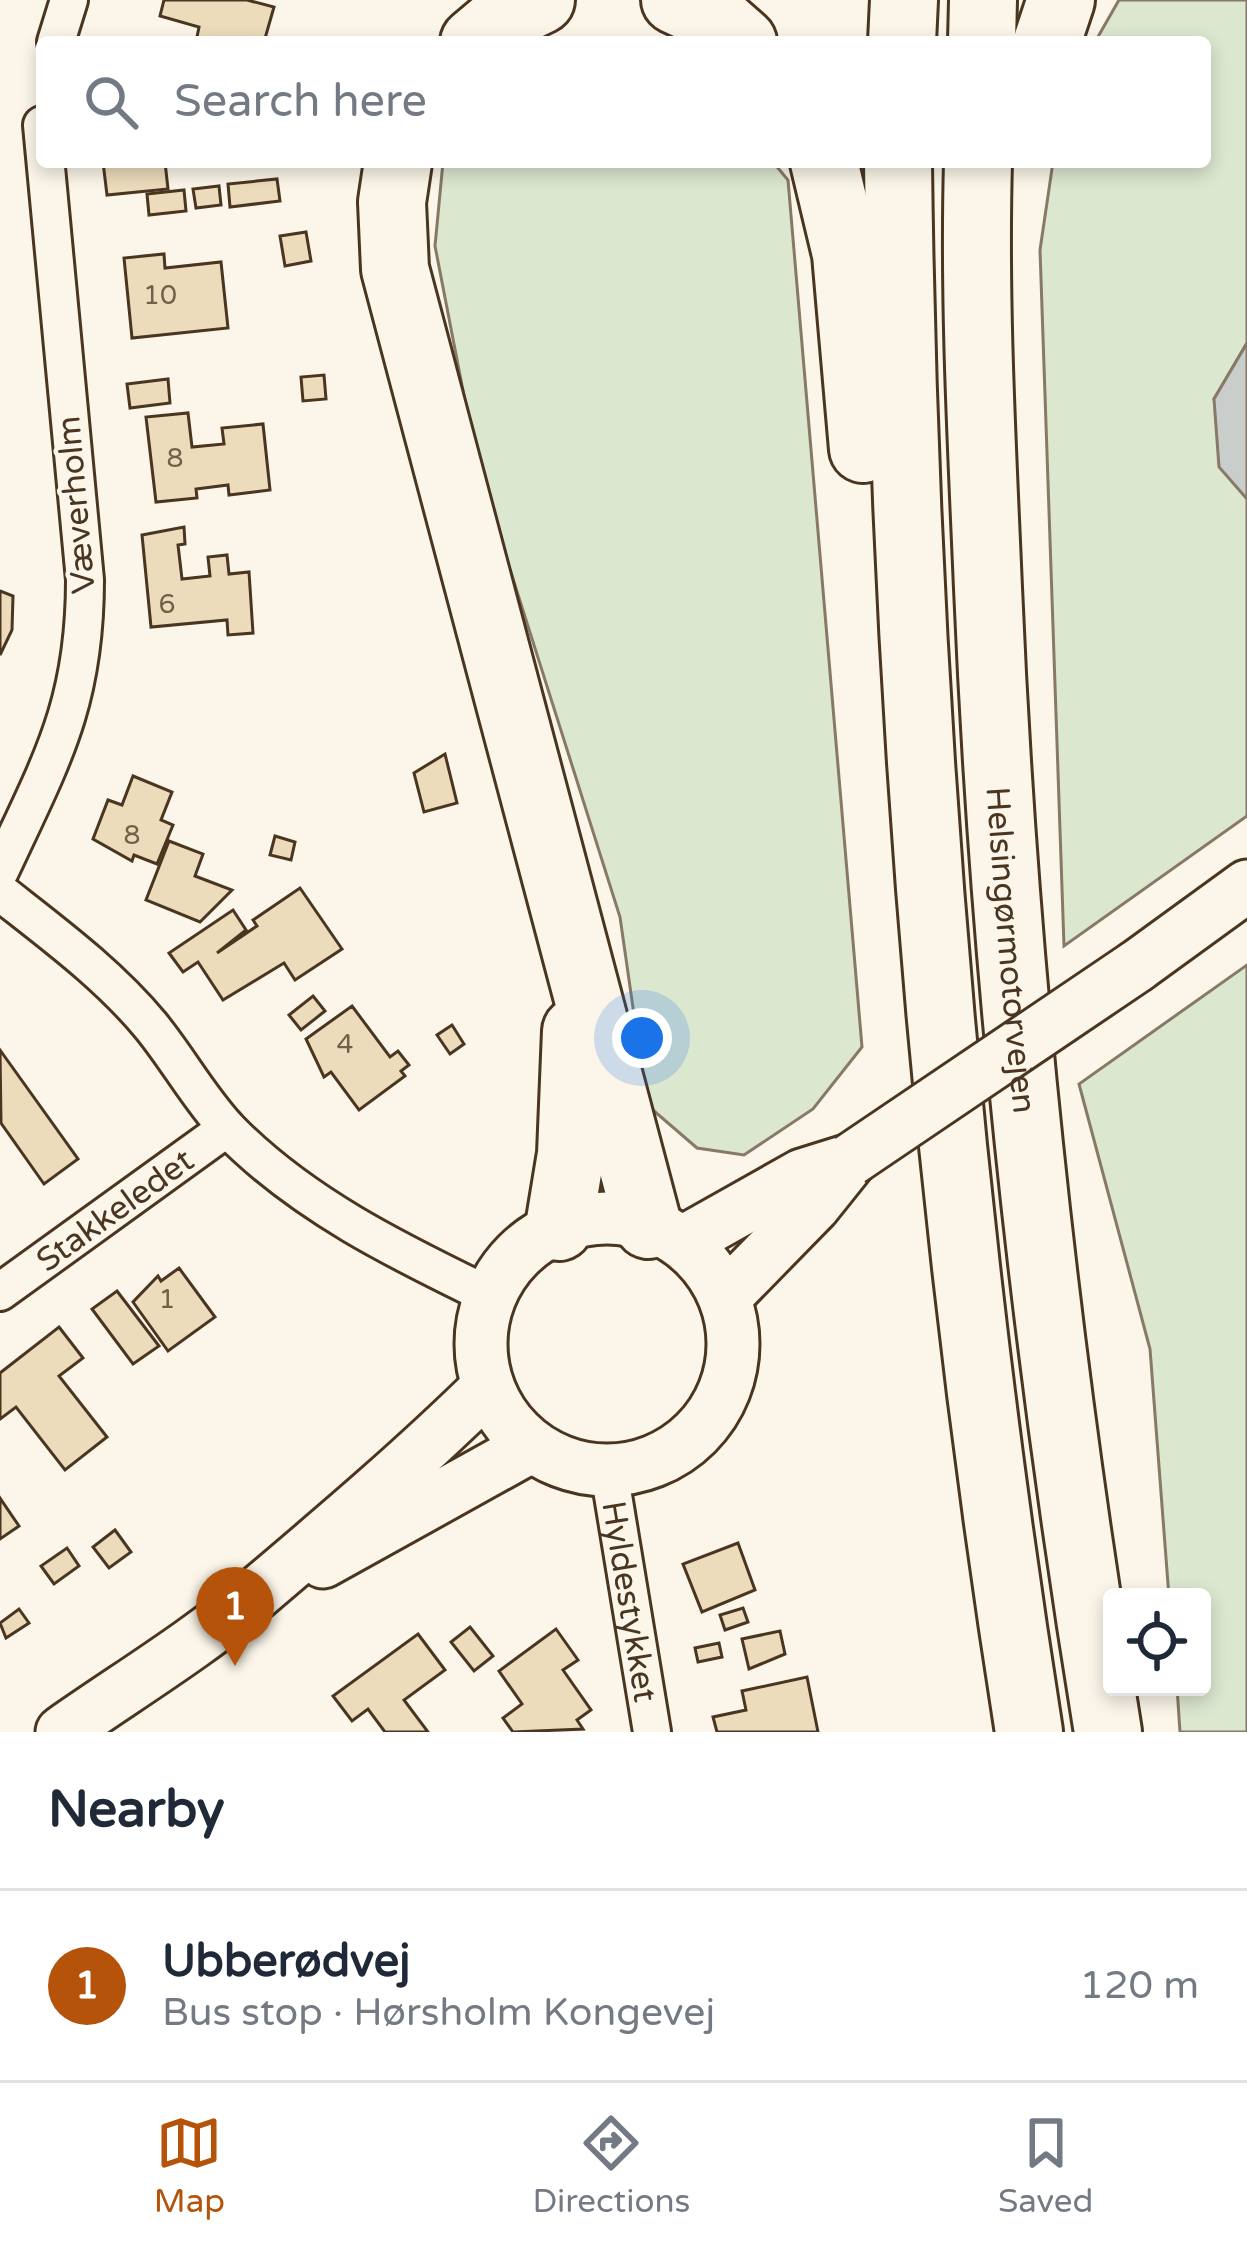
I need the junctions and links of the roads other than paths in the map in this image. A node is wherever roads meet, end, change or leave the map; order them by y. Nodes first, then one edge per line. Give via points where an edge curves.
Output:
1 (69, 0) edge
2 (457, 0) edge
3 (542, 0) edge
4 (675, 0) edge
5 (904, 0) edge
6 (983, 0) edge
7 (1060, 0) edge
8 (58, 36) edge
9 (434, 36) edge
10 (481, 36) edge
11 (736, 36) edge
12 (902, 36) edge
13 (982, 36) edge
14 (1049, 36) edge
15 (46, 168) edge
16 (397, 168) edge
17 (825, 168) edge
18 (898, 168) edge
19 (978, 168) edge
20 (1024, 168) edge
21 (997, 801) junction
22 (0, 871) edge
23 (1247, 886) edge
24 (0, 892) edge
25 (577, 967) junction
26 (227, 1128) junction
27 (850, 1160) junction
28 (559, 1227) junction
29 (665, 1233) junction
30 (0, 1292) edge
31 (490, 1296) junction
32 (725, 1298) junction
33 (488, 1388) junction
34 (532, 1446) junction
35 (609, 1471) junction
36 (1000, 1552) junction
37 (254, 1595) junction
38 (62, 1732) edge
39 (652, 1732) edge
40 (1029, 1732) edge
41 (1108, 1732) edge

1 - 8 street
2 - 9 highway
3 - 10 highway
4 - 11 highway
5 - 12 highway
6 - 13 highway
7 - 14 highway
15 - 22 street, Væverholm via 85,649 68,726
16 - 25 highway via 395,269
17 - 36 highway via 846,254 934,1251
18 - 36 highway via 925,790 957,1185
19 - 21 highway, Helsingørmotorvejen
20 - 21 highway via 1014,550
21 - 41 highway, Helsingørmotorvejen via 1039,1255
23 - 27 main road, bridge
24 - 26 street via 149,1023
25 - 28 highway via 571,1154
25 - 29 highway
26 - 30 street, Stakkeledet
26 - 31 street via 384,1245
27 - 29 main road
27 - 32 main road
28 - 29 main road via 619,1218
28 - 31 main road via 518,1255
29 - 32 main road via 707,1267
31 - 33 main road via 482,1326
32 - 35 main road via 734,1331 722,1399 675,1451
33 - 34 main road
33 - 37 main road
34 - 35 main road via 568,1465
34 - 37 main road
35 - 39 street, Hyldestykket
36 - 40 highway
37 - 38 main road

